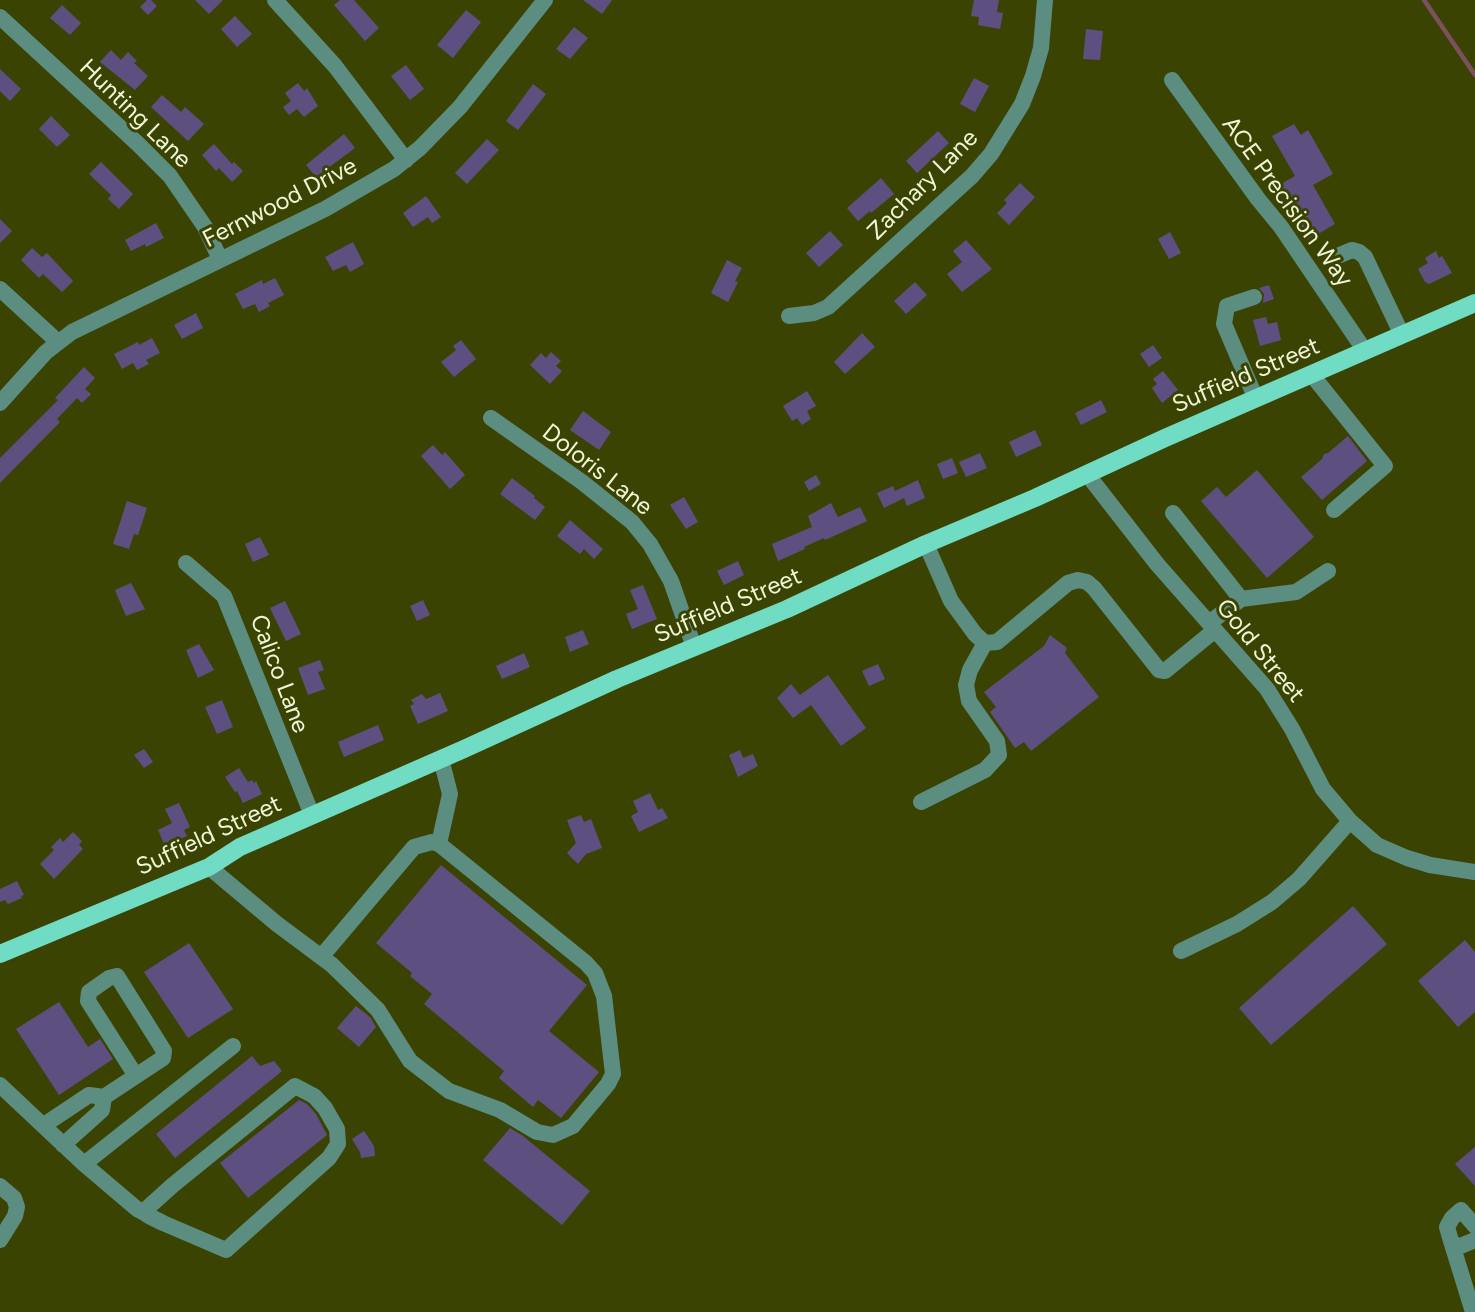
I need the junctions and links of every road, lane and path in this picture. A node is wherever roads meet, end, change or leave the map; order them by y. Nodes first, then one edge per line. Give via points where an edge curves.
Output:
1 (275, 0) edge
2 (545, 0) edge
3 (1045, 0) edge
4 (0, 18) edge
5 (1172, 80) dead end
6 (406, 160) junction
7 (1335, 257) dead end
8 (220, 259) junction
9 (0, 289) edge
10 (1254, 297) dead end
11 (1475, 303) edge
12 (789, 316) dead end
13 (1402, 335) junction
14 (58, 342) junction
15 (1365, 351) junction
16 (1312, 375) junction
17 (1256, 399) junction
18 (0, 403) edge
19 (491, 418) dead end
20 (1087, 474) junction
21 (1334, 510) dead end
22 (1173, 513) dead end
23 (926, 544) junction
24 (187, 563) dead end
25 (1328, 571) dead end
26 (1241, 599) junction
27 (1212, 626) junction
28 (985, 643) junction
29 (694, 647) junction
30 (441, 759) junction
31 (921, 802) dead end
32 (312, 816) junction
33 (1350, 821) junction
34 (439, 844) junction
35 (209, 867) junction
36 (1475, 872) edge
37 (1181, 951) dead end
38 (0, 954) edge
39 (321, 957) junction
40 (233, 1046) dead end
41 (136, 1076) junction
42 (0, 1085) edge
43 (104, 1097) junction
44 (44, 1125) junction
45 (63, 1145) junction
46 (84, 1164) junction
47 (0, 1186) edge
48 (143, 1212) junction
49 (1475, 1226) edge
50 (2, 1234) edge
51 (1475, 1240) edge
52 (1451, 1241) junction
53 (1473, 1312) edge

1 - 6 street via 335,66
2 - 6 street, Fernwood Drive via 460,107
3 - 12 street, Zachary Lane via 1041,48 1033,76 1022,104 991,154 828,307
4 - 8 street, Hunting Lane via 170,176 205,226
5 - 15 street, ACE Precision Way via 1281,227
6 - 8 street, Fernwood Drive via 325,209
7 - 13 street via 1352,250 1365,257
8 - 14 street, Fernwood Drive
9 - 14 street
10 - 17 street via 1227,306 1224,324
11 - 13 main road, Suffield Street
13 - 15 main road, Suffield Street
14 - 18 street, Fernwood Drive
15 - 16 main road, Suffield Street
16 - 17 main road, Suffield Street
16 - 21 street via 1385,466
17 - 20 main road, Suffield Street
19 - 29 street, Doloris Lane via 632,522 671,581
20 - 23 main road, Suffield Street
20 - 27 street, Gold Street
22 - 26 street
23 - 28 street via 951,601
23 - 29 main road, Suffield Street
24 - 32 street, Calico Lane via 224,596
25 - 26 street via 1296,592
26 - 27 street
27 - 28 street via 1165,671 1159,670 1094,588 1078,580 1068,583 997,642
27 - 33 street, Gold Street via 1267,689 1323,789
28 - 31 street via 966,685 969,701 998,741 999,755 985,770
29 - 30 main road, Suffield Street
30 - 32 main road, Suffield Street
30 - 34 street via 450,794
32 - 35 main road, Suffield Street via 240,847
33 - 36 street, Gold Street via 1377,845 1408,858
33 - 37 street via 1272,902
34 - 39 street via 414,847
34 - 39 street via 595,973 604,996 613,1074 573,1126 553,1135 537,1132 500,1110 449,1091 410,1062 378,1010
35 - 38 main road, Suffield Street
35 - 39 street
40 - 46 street
41 - 41 street via 163,1058 164,1051 117,976 89,992 88,1001
41 - 43 street
42 - 44 street
43 - 44 street via 89,1095
43 - 45 street via 102,1110
44 - 45 street
45 - 46 street
46 - 48 street
47 - 50 street via 17,1207
48 - 48 street via 226,1250 329,1158 338,1144 337,1129 314,1096 295,1086
49 - 52 street via 1461,1210 1447,1227
51 - 52 street via 1458,1247
52 - 53 street

